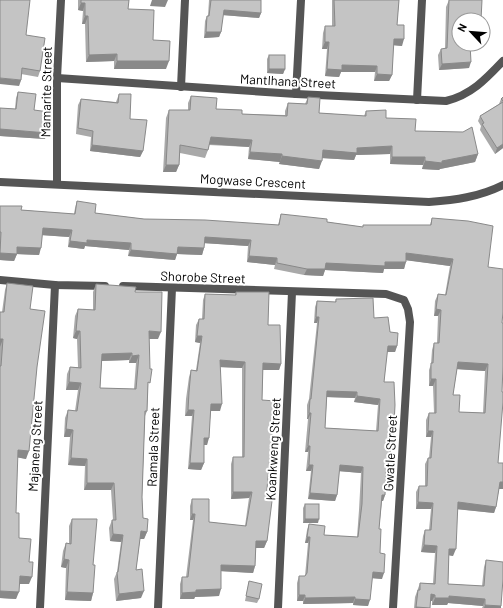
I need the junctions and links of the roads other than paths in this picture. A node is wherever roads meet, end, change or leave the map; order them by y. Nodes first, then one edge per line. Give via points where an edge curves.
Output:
1 (61, 0) edge
2 (185, 0) edge
3 (301, 0) edge
4 (422, 0) edge
5 (503, 61) edge
6 (57, 78) junction
7 (181, 87) junction
8 (296, 94) junction
9 (417, 100) junction
10 (0, 182) edge
11 (56, 184) junction
12 (503, 185) edge
13 (0, 280) edge
14 (55, 285) junction
15 (172, 288) junction
16 (292, 292) junction
17 (404, 300) joint
18 (40, 608) edge
19 (158, 608) edge
20 (278, 608) edge
21 (393, 608) edge

1 - 6 street, Mamarite Street
2 - 7 street
3 - 8 street
4 - 9 street
5 - 9 street, Mantlhana Street via 474,89 460,98 446,101
6 - 7 street, Mantlhana Street
6 - 11 street, Mamarite Street
7 - 8 street, Mantlhana Street
8 - 9 street, Mantlhana Street
10 - 11 street, Mogwase Crescent
11 - 12 street, Mogwase Crescent via 429,202 464,199 490,192
13 - 14 street, Shorobe Street
14 - 15 street, Shorobe Street
14 - 18 street, Majaneng Street
15 - 16 street, Shorobe Street
15 - 19 street, Ramala Street
16 - 17 street, Shorobe Street via 386,294
16 - 20 street, Koankweng Street
17 - 21 street, Gwatle Street via 410,322

